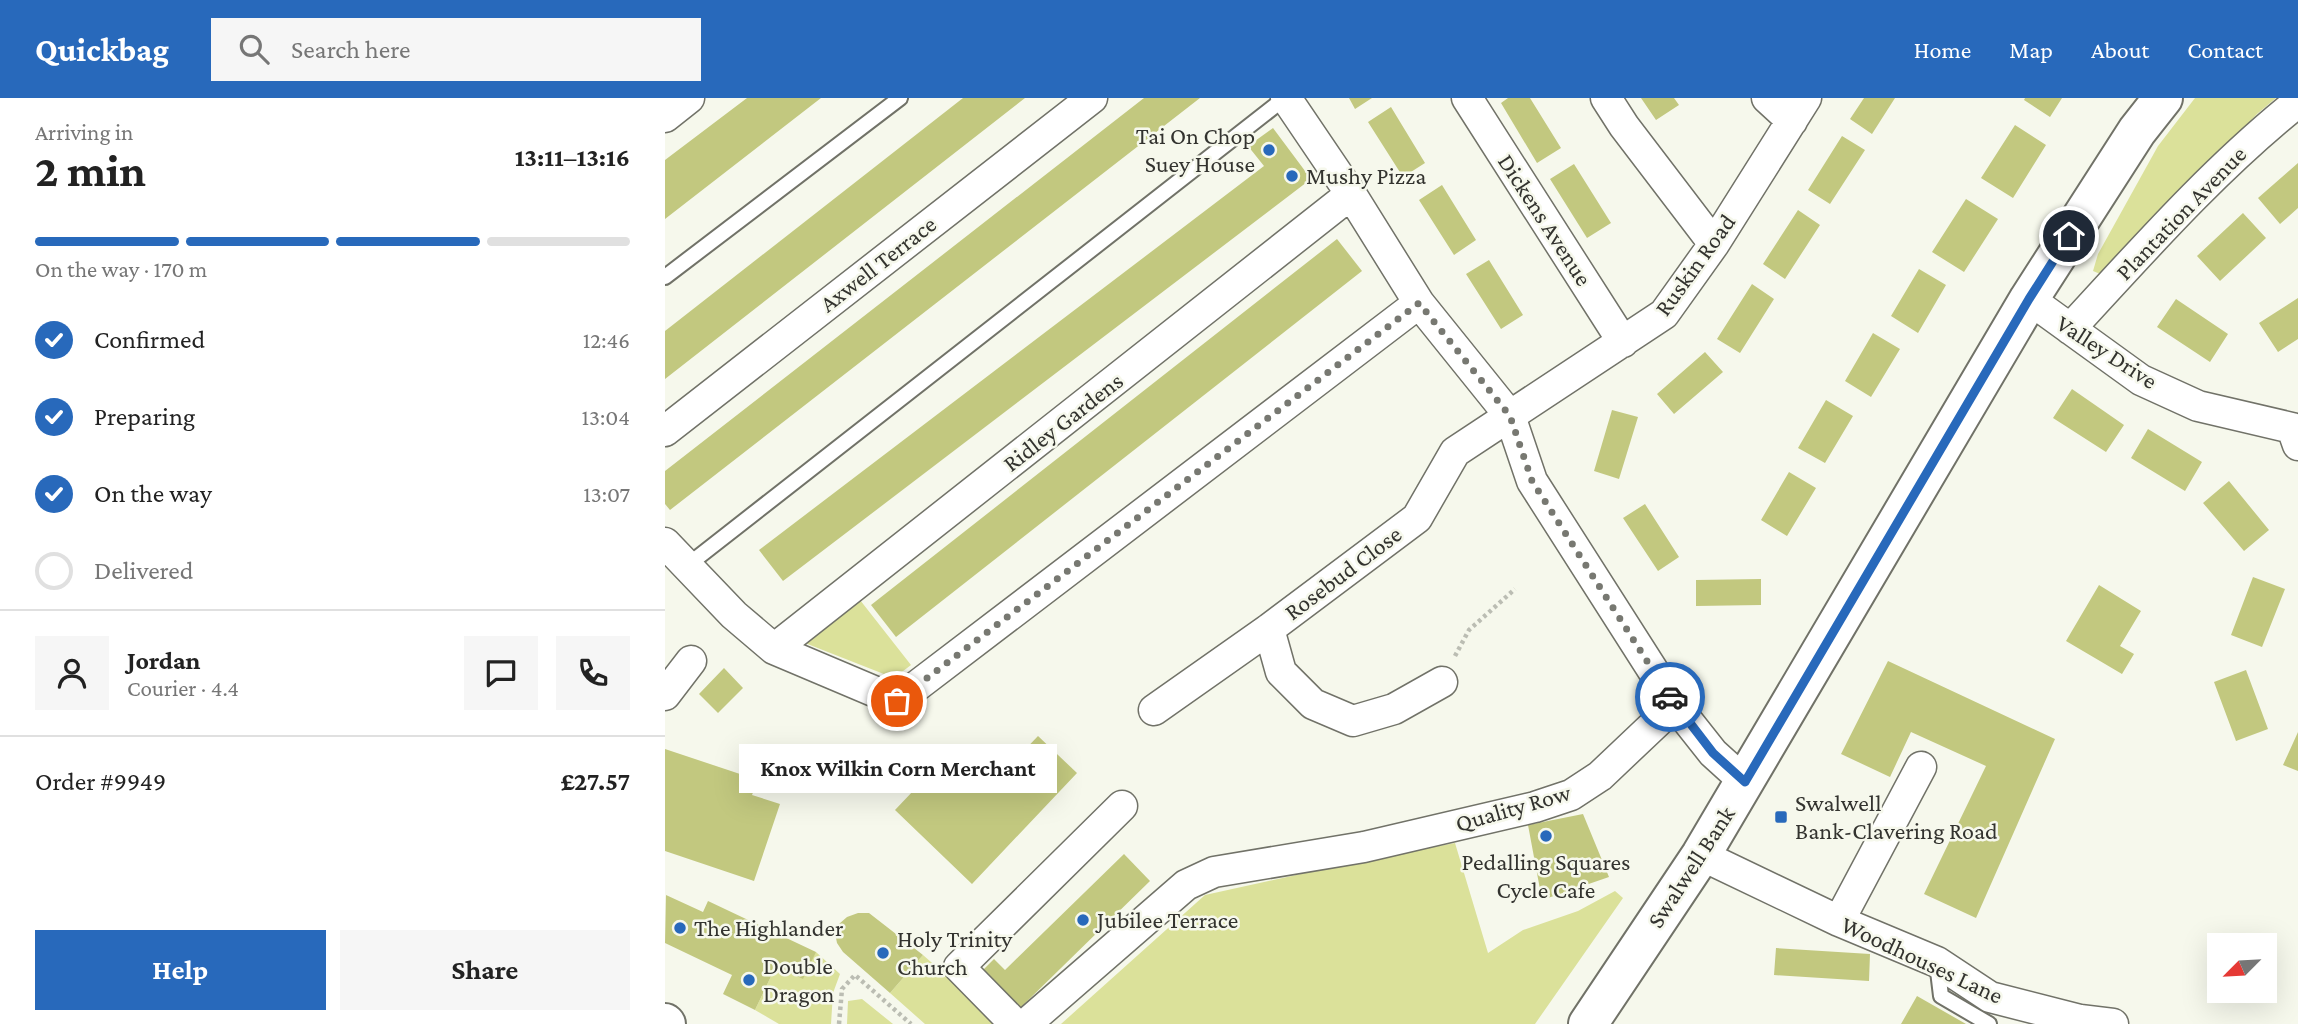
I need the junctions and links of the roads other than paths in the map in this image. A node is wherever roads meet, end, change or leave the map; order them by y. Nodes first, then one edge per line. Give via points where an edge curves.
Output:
1 (689, 98) edge
2 (900, 98) edge
3 (1091, 98) edge
4 (1286, 98) edge
5 (1467, 98) edge
6 (1607, 98) edge
7 (1767, 98) edge
8 (2163, 98) edge
9 (2298, 102) edge
10 (1799, 110) edge
11 (665, 117) edge
12 (1351, 194) junction
13 (1714, 244) junction
14 (665, 277) edge
15 (2029, 299) junction
16 (1419, 303) junction
17 (2070, 329) junction
18 (1623, 342) junction
19 (1510, 416) junction
20 (665, 431) edge
21 (2296, 432) edge
22 (665, 544) edge
23 (688, 565) junction
24 (1269, 629) junction
25 (774, 649) junction
26 (691, 661) dead end
27 (1442, 682) road end
28 (665, 695) edge
29 (1675, 705) junction
30 (1154, 710) dead end
31 (1921, 767) dead end
32 (1745, 782) junction
33 (1122, 806) dead end
34 (1701, 855) junction
35 (1839, 921) junction
36 (1937, 962) junction
37 (2082, 1022) edge
38 (1015, 1024) edge
39 (1025, 1024) edge
40 (1588, 1024) edge
41 (1989, 1024) edge
42 (2113, 1024) edge

1 - 11 street
2 - 14 lane
3 - 20 street, Axwell Terrace
4 - 12 street
4 - 23 lane
5 - 18 street, Dickens Avenue
6 - 13 street
7 - 10 street
8 - 15 main road, Swalwell Bank
9 - 17 street, Plantation Avenue via 2185,207
10 - 13 street, Ruskin Road
12 - 16 street
12 - 25 street, Ridley Gardens
13 - 18 street, Ruskin Road via 1664,314
15 - 17 street, Valley Drive
15 - 32 main road, Swalwell Bank
16 - 19 street
16 - 25 street via 897,701
17 - 21 street, Valley Drive via 2141,380 2198,406
18 - 19 street, Ruskin Road
19 - 24 street, Rosebud Close via 1455,452 1417,518
19 - 29 street via 1532,481
22 - 23 street
23 - 25 street via 734,615
24 - 27 street via 1282,671 1313,704 1353,721 1394,709
24 - 30 street, Rosebud Close
26 - 28 street
29 - 32 street via 1713,753
29 - 39 street, Quality Row via 1599,776 1571,795 1364,847 1214,872 1185,885
31 - 35 street
32 - 34 main road, Swalwell Bank
33 - 38 street via 959,967
34 - 35 street, Woodhouses Lane
34 - 40 main road, Swalwell Bank
35 - 36 street, Woodhouses Lane
36 - 37 street, Woodhouses Lane via 1990,997
36 - 41 lane via 1941,996
37 - 42 street, Woodhouses Lane

